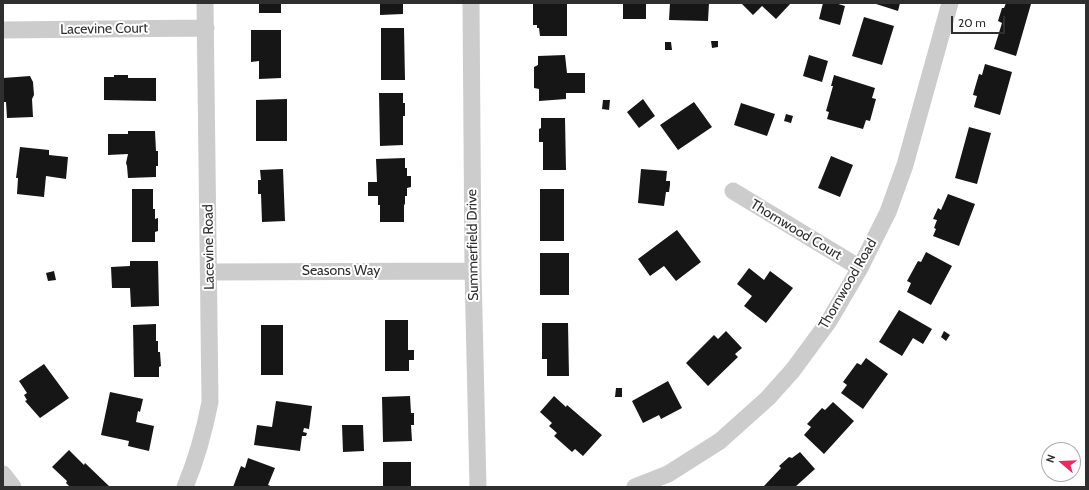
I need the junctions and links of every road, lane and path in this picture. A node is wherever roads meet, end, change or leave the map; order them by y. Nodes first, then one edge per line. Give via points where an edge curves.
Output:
1 (205, 3) edge
2 (471, 3) edge
3 (950, 3) edge
4 (206, 28) junction
5 (3, 30) edge
6 (733, 191) dead end
7 (860, 268) junction
8 (473, 271) junction
9 (209, 272) junction
10 (3, 474) edge
11 (14, 487) edge
12 (185, 487) edge
13 (478, 487) edge
14 (635, 487) edge

1 - 4 street, Lacevine Road
2 - 8 street, Summerfield Drive
3 - 7 street, Thornwood Road via 905,165 888,212
4 - 5 street, Lacevine Court
4 - 9 street, Lacevine Road
6 - 7 street, Thornwood Court
7 - 14 street, Thornwood Road via 829,321 793,370 768,398 720,441 668,474
8 - 9 street, Seasons Way
8 - 13 street, Summerfield Drive
9 - 12 street, Lacevine Road via 210,402 197,460
10 - 11 street

